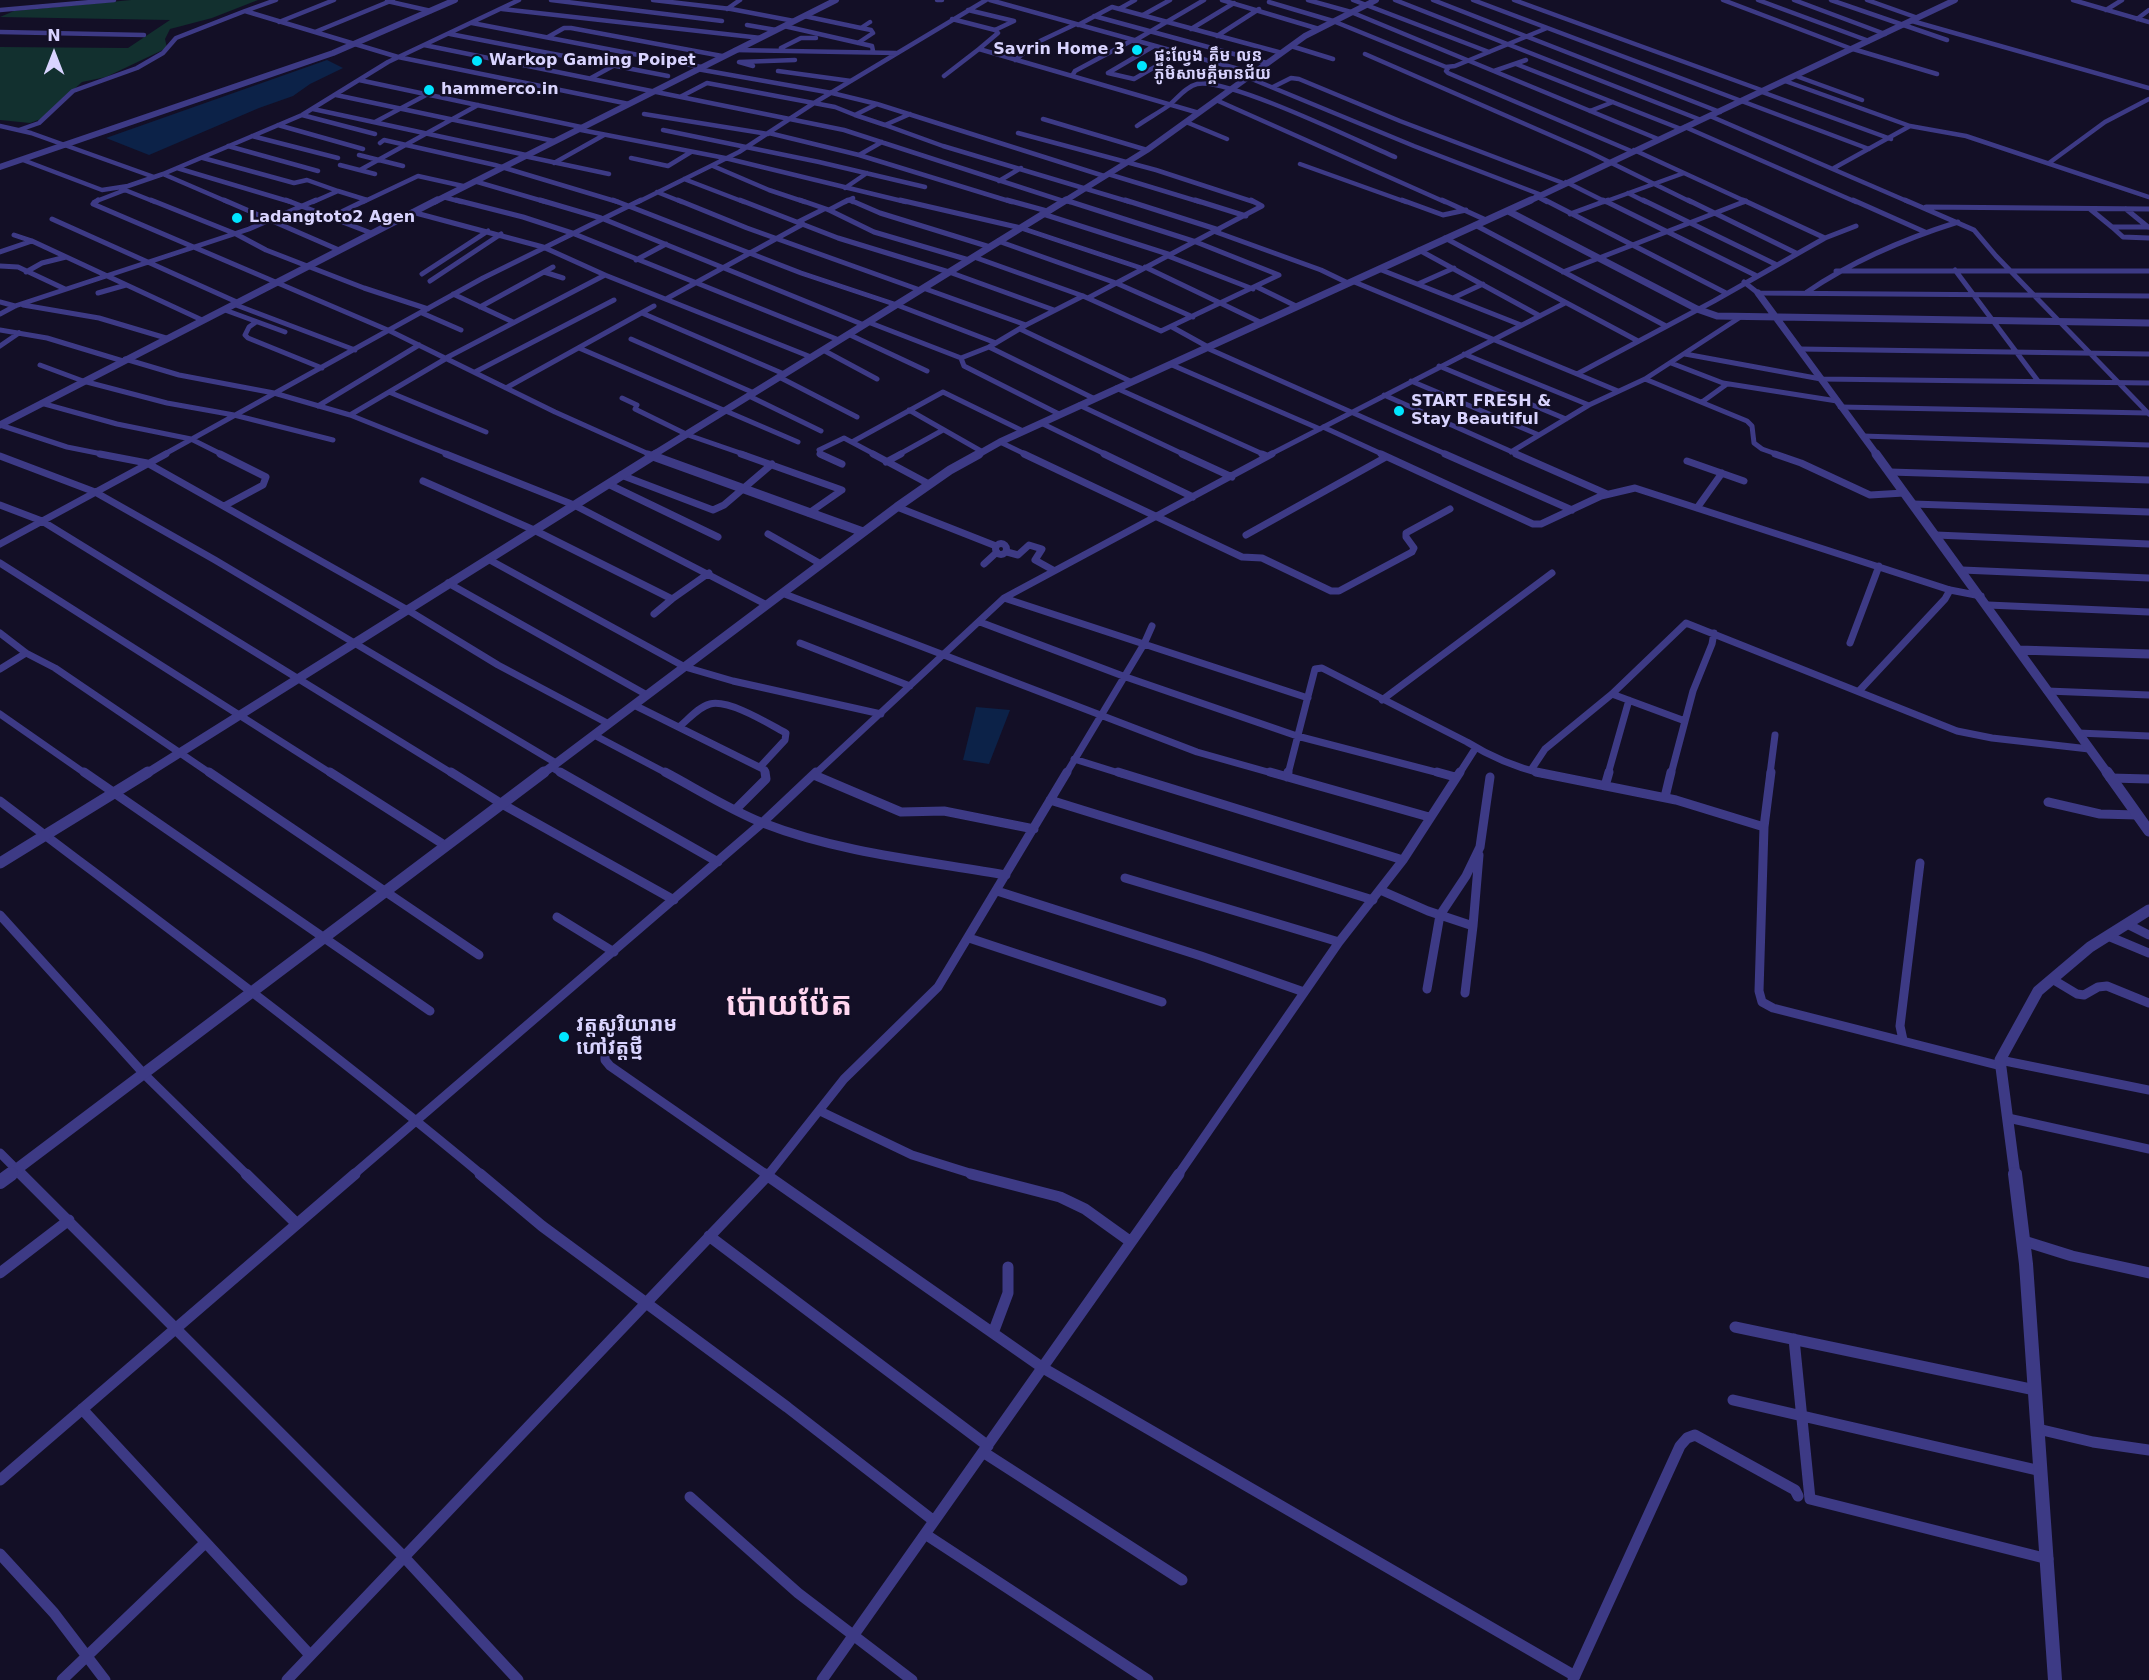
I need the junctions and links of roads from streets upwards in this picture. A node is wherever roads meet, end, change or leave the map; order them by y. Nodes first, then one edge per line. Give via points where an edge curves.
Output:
1 (92, 0) edge
2 (114, 0) edge
3 (276, 0) edge
4 (334, 0) edge
5 (384, 0) edge
6 (455, 0) edge
7 (519, 0) edge
8 (551, 0) edge
9 (653, 0) edge
10 (740, 0) edge
11 (836, 0) edge
12 (937, 0) edge
13 (942, 0) edge
14 (988, 0) edge
15 (1135, 0) edge
16 (1170, 0) edge
17 (1204, 0) edge
18 (1222, 0) edge
19 (1238, 0) edge
20 (1308, 0) edge
21 (1353, 0) edge
22 (1376, 0) edge
23 (1395, 0) edge
24 (1433, 0) edge
25 (1473, 0) edge
26 (1514, 0) edge
27 (1723, 0) edge
28 (1758, 0) edge
29 (1794, 0) edge
30 (1831, 0) edge
31 (1867, 0) edge
32 (1954, 0) edge
33 (2073, 0) edge
34 (2122, 0) edge
35 (391, 1) edge
36 (1270, 1) edge
37 (2080, 1) edge
38 (415, 3) dead end
39 (1233, 3) junction
40 (1368, 4) junction
41 (408, 6) junction
42 (8, 8) junction
43 (0, 9) edge
44 (500, 9) junction
45 (727, 9) junction
46 (1119, 9) junction
47 (968, 10) junction
48 (1257, 10) junction
49 (2106, 10) junction
50 (2149, 10) edge
51 (245, 11) junction
52 (431, 11) junction
53 (742, 11) junction
54 (1351, 12) junction
55 (734, 15) dead end
56 (1143, 15) junction
57 (0, 16) edge
58 (804, 16) junction
59 (1094, 16) junction
60 (728, 18) dead end
61 (2137, 18) junction
62 (952, 19) junction
63 (722, 21) junction
64 (794, 21) junction
65 (1333, 21) junction
66 (279, 22) junction
67 (870, 22) dead end
68 (1165, 22) junction
69 (1911, 22) junction
70 (2149, 22) edge
71 (472, 23) junction
72 (747, 25) dead end
73 (1077, 25) junction
74 (784, 26) junction
75 (861, 28) junction
76 (1547, 28) junction
77 (1191, 29) junction
78 (1319, 29) junction
79 (708, 30) junction
80 (776, 30) junction
81 (995, 30) junction
82 (1150, 31) junction
83 (0, 32) edge
84 (315, 32) junction
85 (812, 33) junction
86 (449, 34) junction
87 (1885, 34) junction
88 (144, 35) dead end
89 (1217, 36) junction
90 (1529, 36) junction
91 (547, 37) junction
92 (802, 37) junction
93 (831, 37) junction
94 (761, 38) junction
95 (634, 39) junction
96 (1133, 40) junction
97 (1947, 40) dead end
98 (1869, 42) junction
99 (858, 43) junction
100 (1510, 44) junction
101 (353, 45) junction
102 (424, 45) junction
103 (1154, 46) junction
104 (1291, 46) junction
105 (979, 49) junction
106 (1853, 49) junction
107 (614, 50) junction
108 (735, 50) junction
109 (778, 50) junction
110 (812, 50) junction
111 (873, 51) junction
112 (1282, 52) junction
113 (1489, 52) junction
114 (896, 53) junction
115 (1179, 53) junction
116 (1365, 54) dead end
117 (1666, 55) junction
118 (480, 56) junction
119 (722, 56) junction
120 (398, 57) junction
121 (1659, 58) dead end
122 (1333, 59) dead end
123 (472, 60) dead end
124 (763, 60) junction
125 (795, 60) junction
126 (1015, 60) junction
127 (1526, 60) dead end
128 (1469, 61) junction
129 (1651, 61) dead end
130 (1267, 63) junction
131 (1643, 63) junction
132 (1515, 64) junction
133 (465, 65) dead end
134 (613, 66) junction
135 (753, 66) junction
136 (699, 68) junction
137 (1449, 68) junction
138 (457, 69) junction
139 (747, 70) dead end
140 (778, 71) junction
141 (1494, 71) junction
142 (1618, 71) junction
143 (726, 74) junction
144 (1937, 74) dead end
145 (1250, 75) junction
146 (668, 76) dead end
147 (944, 76) dead end
148 (1072, 76) junction
149 (1796, 76) junction
150 (591, 78) junction
151 (1599, 79) junction
152 (359, 80) junction
153 (762, 80) junction
154 (851, 81) junction
155 (1785, 81) junction
156 (707, 83) junction
157 (774, 83) junction
158 (1273, 87) junction
159 (1232, 88) junction
160 (2149, 88) edge
161 (655, 91) junction
162 (1763, 92) junction
163 (762, 93) junction
164 (832, 93) junction
165 (426, 94) junction
166 (336, 95) junction
167 (682, 96) junction
168 (2149, 99) edge
169 (1216, 100) junction
170 (1862, 100) dead end
171 (1613, 102) junction
172 (1743, 102) junction
173 (814, 103) junction
174 (629, 104) junction
175 (877, 104) junction
176 (478, 105) junction
177 (1169, 105) junction
178 (313, 109) junction
179 (401, 109) junction
180 (1590, 111) junction
181 (1720, 112) junction
182 (1199, 113) junction
183 (644, 114) dead end
184 (910, 114) junction
185 (302, 115) junction
186 (855, 115) junction
187 (792, 118) junction
188 (1043, 118) dead end
189 (1705, 118) junction
190 (452, 119) junction
191 (375, 122) junction
192 (1186, 123) junction
193 (885, 124) junction
194 (278, 125) junction
195 (0, 126) edge
196 (1137, 126) dead end
197 (1910, 126) junction
198 (579, 128) junction
199 (1683, 128) junction
200 (1204, 129) junction
201 (19, 130) junction
202 (663, 130) dead end
203 (1018, 133) dead end
204 (375, 134) dead end
205 (426, 134) junction
206 (769, 134) junction
207 (604, 135) junction
208 (1195, 135) dead end
209 (252, 136) junction
210 (1227, 139) dead end
211 (1658, 139) junction
212 (1891, 139) junction
213 (554, 141) junction
214 (882, 142) junction
215 (64, 145) junction
216 (228, 146) junction
217 (403, 146) junction
218 (746, 147) junction
219 (363, 149) dead end
220 (1869, 149) junction
221 (1147, 150) junction
222 (1633, 150) junction
223 (691, 152) junction
224 (359, 155) dead end
225 (859, 155) junction
226 (525, 156) junction
227 (1395, 157) dead end
228 (203, 158) junction
229 (338, 158) dead end
230 (631, 158) dead end
231 (725, 158) junction
232 (23, 160) junction
233 (379, 160) junction
234 (1127, 162) junction
235 (1608, 162) junction
236 (554, 163) junction
237 (2049, 163) junction
238 (1300, 164) dead end
239 (340, 165) dead end
240 (403, 166) dead end
241 (713, 166) junction
242 (0, 167) edge
243 (177, 168) junction
244 (501, 168) junction
245 (1021, 168) junction
246 (1834, 168) junction
247 (360, 170) junction
248 (318, 171) dead end
249 (867, 173) junction
250 (1684, 173) junction
251 (163, 174) junction
252 (375, 174) dead end
253 (609, 174) dead end
254 (1106, 175) junction
255 (154, 177) junction
256 (684, 179) junction
257 (474, 181) junction
258 (999, 181) junction
259 (1565, 183) junction
260 (1653, 184) junction
261 (463, 186) junction
262 (925, 187) dead end
263 (845, 188) junction
264 (1086, 188) junction
265 (123, 189) junction
266 (338, 191) junction
267 (864, 191) junction
268 (322, 192) dead end
269 (657, 192) junction
270 (1628, 194) junction
271 (1537, 195) junction
272 (443, 197) junction
273 (2149, 197) edge
274 (367, 200) junction
275 (849, 200) junction
276 (1064, 201) junction
277 (1746, 201) junction
278 (1604, 202) junction
279 (301, 205) junction
280 (629, 205) junction
281 (1923, 207) junction
282 (2090, 208) junction
283 (827, 209) junction
284 (2126, 209) junction
285 (2149, 209) edge
286 (1466, 210) junction
287 (1508, 211) junction
288 (412, 212) junction
289 (1045, 213) junction
290 (1570, 213) junction
291 (1716, 213) junction
292 (1246, 216) junction
293 (331, 217) junction
294 (601, 218) junction
295 (52, 219) dead end
296 (1486, 219) junction
297 (269, 220) junction
298 (1958, 222) junction
299 (800, 223) junction
300 (1689, 224) junction
301 (1475, 225) junction
302 (1856, 226) dead end
303 (2112, 227) junction
304 (2148, 227) edge
305 (1021, 228) junction
306 (488, 231) junction
307 (1217, 231) junction
308 (1666, 232) junction
309 (1925, 232) junction
310 (371, 233) junction
311 (572, 233) junction
312 (236, 234) junction
313 (501, 234) junction
314 (14, 235) dead end
315 (777, 238) junction
316 (1444, 238) junction
317 (1824, 238) junction
318 (2149, 238) edge
319 (32, 241) junction
320 (998, 242) junction
321 (1196, 242) junction
322 (666, 244) junction
323 (1633, 246) junction
324 (193, 247) junction
325 (990, 247) junction
326 (543, 248) junction
327 (339, 250) junction
328 (1419, 250) junction
329 (0, 252) edge
330 (750, 253) junction
331 (1796, 253) junction
332 (1170, 255) junction
333 (66, 257) junction
334 (1599, 258) junction
335 (971, 259) junction
336 (636, 260) junction
337 (150, 261) junction
338 (42, 263) junction
339 (1775, 264) junction
340 (308, 265) junction
341 (18, 267) junction
342 (553, 267) dead end
343 (0, 268) edge
344 (722, 268) junction
345 (1143, 268) junction
346 (1379, 268) junction
347 (1454, 268) junction
348 (1955, 270) junction
349 (2010, 270) junction
350 (1836, 271) junction
351 (2149, 271) edge
352 (26, 272) junction
353 (544, 272) junction
354 (949, 272) junction
355 (1563, 272) junction
356 (422, 274) dead end
357 (605, 275) junction
358 (1755, 275) junction
359 (107, 276) junction
360 (563, 278) dead end
361 (430, 281) dead end
362 (1350, 282) junction
363 (1744, 282) junction
364 (277, 283) junction
365 (693, 283) junction
366 (1116, 283) junction
367 (1418, 284) junction
368 (1483, 284) junction
369 (126, 285) junction
370 (1255, 288) junction
371 (65, 289) junction
372 (922, 289) junction
373 (98, 293) dead end
374 (1726, 293) junction
375 (1758, 293) junction
376 (1806, 293) junction
377 (1973, 293) junction
378 (453, 294) junction
379 (2033, 294) junction
380 (2149, 296) edge
381 (1086, 297) junction
382 (1453, 298) junction
383 (666, 299) junction
384 (614, 300) dead end
385 (0, 302) edge
386 (1224, 303) junction
387 (1565, 303) junction
388 (238, 304) junction
389 (17, 305) junction
390 (897, 305) junction
391 (654, 306) dead end
392 (1296, 306) junction
393 (480, 307) junction
394 (1697, 309) junction
395 (225, 310) junction
396 (1054, 310) junction
397 (425, 311) junction
398 (642, 313) junction
399 (0, 314) edge
400 (1540, 316) junction
401 (1194, 317) junction
402 (1739, 318) junction
403 (1777, 319) junction
404 (202, 320) junction
405 (1993, 321) junction
406 (256, 322) junction
407 (513, 322) junction
408 (1262, 322) junction
409 (2059, 322) junction
410 (866, 323) junction
411 (2149, 323) edge
412 (1521, 325) junction
413 (1666, 326) junction
414 (1023, 327) junction
415 (1172, 327) junction
416 (0, 330) edge
417 (461, 330) dead end
418 (390, 331) junction
419 (285, 332) dead end
420 (19, 333) junction
421 (848, 334) junction
422 (166, 338) junction
423 (631, 339) dead end
424 (839, 340) junction
425 (1492, 340) junction
426 (1638, 341) junction
427 (996, 343) junction
428 (419, 345) junction
429 (0, 346) edge
430 (989, 346) junction
431 (579, 348) junction
432 (1209, 348) junction
433 (1799, 349) junction
434 (355, 350) junction
435 (823, 350) junction
436 (2016, 352) junction
437 (1464, 354) junction
438 (1685, 354) junction
439 (2089, 354) junction
440 (2149, 354) edge
441 (811, 357) junction
442 (446, 358) junction
443 (961, 358) junction
444 (124, 360) junction
445 (1671, 363) junction
446 (1172, 365) junction
447 (40, 366) dead end
448 (1439, 366) junction
449 (322, 368) junction
450 (927, 371) dead end
451 (475, 372) junction
452 (1577, 374) junction
453 (781, 376) junction
454 (877, 379) dead end
455 (1645, 379) junction
456 (1821, 379) junction
457 (83, 381) junction
458 (1130, 381) junction
459 (1412, 381) junction
460 (2038, 381) junction
461 (2120, 383) junction
462 (2149, 383) edge
463 (1727, 384) junction
464 (506, 387) junction
465 (1116, 388) junction
466 (1618, 391) junction
467 (388, 392) junction
468 (274, 393) junction
469 (752, 395) junction
470 (1384, 395) junction
471 (622, 398) dead end
472 (1093, 398) junction
473 (1702, 402) junction
474 (41, 403) junction
475 (1838, 404) junction
476 (1079, 405) junction
477 (1589, 405) junction
478 (318, 406) junction
479 (909, 410) junction
480 (1353, 411) junction
481 (723, 412) junction
482 (2149, 413) edge
483 (1059, 414) junction
484 (234, 415) junction
485 (350, 415) junction
486 (857, 417) dead end
487 (1566, 419) junction
488 (1041, 423) junction
489 (0, 425) edge
490 (1321, 428) junction
491 (821, 430) dead end
492 (944, 430) junction
493 (1023, 431) junction
494 (486, 432) dead end
495 (688, 435) junction
496 (1539, 435) junction
497 (1863, 436) junction
498 (191, 439) junction
499 (333, 440) dead end
500 (798, 442) dead end
501 (852, 442) junction
502 (1000, 442) junction
503 (2149, 445) edge
504 (981, 451) junction
505 (1511, 452) junction
506 (0, 456) edge
507 (653, 456) junction
508 (1267, 456) junction
509 (1386, 457) junction
510 (1687, 461) dead end
511 (886, 462) junction
512 (147, 463) junction
513 (772, 464) junction
514 (842, 464) dead end
515 (1890, 472) junction
516 (1722, 473) junction
517 (621, 475) junction
518 (1232, 477) junction
519 (2149, 480) edge
520 (423, 481) dead end
521 (1744, 481) dead end
522 (608, 484) junction
523 (928, 484) junction
524 (743, 488) junction
525 (95, 492) junction
526 (1904, 492) junction
527 (1607, 494) junction
528 (1193, 497) junction
529 (1913, 504) junction
530 (0, 505) edge
531 (574, 505) junction
532 (224, 506) junction
533 (897, 507) junction
534 (1697, 508) junction
535 (1450, 509) dead end
536 (1572, 510) junction
537 (2149, 512) edge
538 (810, 513) junction
539 (1156, 518) junction
540 (42, 521) junction
541 (534, 530) junction
542 (863, 532) junction
543 (768, 534) dead end
544 (1246, 535) dead end
545 (1936, 535) junction
546 (718, 537) dead end
547 (0, 544) edge
548 (2149, 544) edge
549 (996, 549) junction
550 (1006, 552) joint
551 (1017, 555) junction
552 (488, 559) junction
553 (0, 563) edge
554 (1009, 563) dead end
555 (821, 564) junction
556 (984, 564) dead end
557 (1879, 566) junction
558 (1053, 570) junction
559 (1962, 570) junction
560 (710, 573) junction
561 (1552, 573) dead end
562 (2149, 578) edge
563 (448, 583) junction
564 (1950, 590) junction
565 (782, 593) junction
566 (1981, 596) junction
567 (1004, 598) junction
568 (672, 599) junction
569 (766, 605) junction
570 (1988, 605) junction
571 (406, 609) junction
572 (2149, 612) edge
573 (654, 614) dead end
574 (980, 622) junction
575 (1152, 626) dead end
576 (0, 633) edge
577 (1714, 633) junction
578 (354, 642) junction
579 (800, 643) dead end
580 (1850, 643) dead end
581 (1144, 644) junction
582 (2019, 650) junction
583 (26, 653) junction
584 (2149, 654) edge
585 (943, 655) junction
586 (685, 667) junction
587 (0, 669) edge
588 (1122, 676) junction
589 (297, 677) junction
590 (910, 686) junction
591 (1859, 691) junction
592 (2047, 691) junction
593 (1612, 694) junction
594 (647, 695) junction
595 (2149, 695) edge
596 (1308, 698) junction
597 (1382, 700) junction
598 (1629, 700) junction
599 (634, 705) junction
600 (0, 714) edge
601 (240, 714) junction
602 (881, 714) junction
603 (1100, 714) junction
604 (1685, 721) junction
605 (609, 724) junction
606 (679, 727) junction
607 (2078, 733) junction
608 (594, 735) junction
609 (1775, 735) dead end
610 (1297, 736) junction
611 (2149, 736) edge
612 (1476, 749) junction
613 (2089, 749) junction
614 (179, 752) junction
615 (1074, 759) junction
616 (554, 765) junction
617 (760, 767) junction
618 (1531, 770) junction
619 (814, 775) junction
620 (1287, 777) junction
621 (1455, 777) junction
622 (1490, 777) dead end
623 (2110, 778) junction
624 (2149, 779) edge
625 (1605, 786) junction
626 (114, 794) junction
627 (1665, 797) junction
628 (1050, 800) junction
629 (0, 801) edge
630 (2048, 802) dead end
631 (502, 804) junction
632 (736, 809) junction
633 (2138, 815) junction
634 (1429, 817) junction
635 (762, 823) junction
636 (1764, 827) junction
637 (1034, 829) junction
638 (2148, 829) edge
639 (45, 836) junction
640 (446, 846) junction
641 (1480, 847) junction
642 (1402, 860) junction
643 (718, 862) junction
644 (0, 863) edge
645 (1920, 863) dead end
646 (1006, 875) junction
647 (1125, 878) dead end
648 (1380, 890) junction
649 (386, 891) junction
650 (997, 891) junction
651 (674, 900) junction
652 (1373, 900) junction
653 (2149, 910) edge
654 (0, 915) edge
655 (1440, 915) junction
656 (557, 916) dead end
657 (2127, 924) junction
658 (1473, 926) junction
659 (2149, 935) edge
660 (2108, 936) junction
661 (969, 938) junction
662 (322, 939) junction
663 (1339, 942) junction
664 (614, 952) junction
665 (2149, 953) edge
666 (479, 955) dead end
667 (2052, 979) junction
668 (1427, 989) dead end
669 (252, 992) junction
670 (1304, 992) junction
671 (1465, 993) dead end
672 (1162, 1002) dead end
673 (2149, 1003) edge
674 (430, 1011) dead end
675 (1903, 1040) junction
676 (605, 1052) dead end
677 (2001, 1063) junction
678 (144, 1074) junction
679 (2149, 1089) edge
680 (820, 1111) junction
681 (2008, 1118) junction
682 (418, 1122) junction
683 (2149, 1149) edge
684 (0, 1153) edge
685 (17, 1169) junction
686 (768, 1175) junction
687 (0, 1182) edge
688 (69, 1220) junction
689 (297, 1224) junction
690 (709, 1236) junction
691 (2024, 1241) junction
692 (1131, 1242) junction
693 (1008, 1267) dead end
694 (0, 1273) edge
695 (2149, 1273) edge
696 (645, 1303) junction
697 (1735, 1327) dead end
698 (175, 1330) junction
699 (993, 1333) junction
700 (1794, 1340) junction
701 (1042, 1368) junction
702 (2035, 1390) junction
703 (1733, 1400) dead end
704 (82, 1409) junction
705 (1802, 1415) junction
706 (2038, 1429) junction
707 (985, 1449) junction
708 (2149, 1450) edge
709 (2041, 1471) junction
710 (0, 1480) edge
711 (1798, 1496) dead end
712 (690, 1497) dead end
713 (934, 1521) junction
714 (925, 1534) junction
715 (205, 1543) junction
716 (0, 1554) edge
717 (404, 1557) junction
718 (2048, 1559) junction
719 (1182, 1580) dead end
720 (851, 1637) junction
721 (310, 1655) junction
722 (86, 1656) junction
723 (1574, 1678) edge
724 (62, 1680) edge
725 (105, 1680) edge
726 (287, 1680) edge
727 (518, 1680) edge
728 (822, 1680) edge
729 (912, 1680) edge
730 (1148, 1680) edge
731 (2055, 1680) edge

1 - 42 street
2 - 42 street
3 - 51 street
4 - 66 street
5 - 35 street
6 - 52 street
7 - 44 street
8 - 63 street
9 - 45 street
10 - 45 street
11 - 58 street
12 - 13 street
14 - 47 street
14 - 73 street
15 - 46 street
16 - 56 street
17 - 68 street
18 - 39 street
19 - 39 street
20 - 54 street
21 - 40 street
22 - 40 street
23 - 100 street
24 - 90 street
25 - 76 street
26 - 117 street
27 - 106 street
28 - 98 street
29 - 87 street
30 - 69 street
31 - 69 street
32 - 69 street
33 - 37 street
34 - 49 street
35 - 41 street
35 - 84 street
36 - 48 street
36 - 65 street
37 - 49 street
38 - 41 street
39 - 48 street
39 - 77 street
40 - 54 street
40 - 113 street
41 - 52 street
42 - 43 street
42 - 57 street
44 - 71 street
44 - 79 street
45 - 53 street
46 - 56 street
46 - 59 street via 1109,7
47 - 62 street
47 - 81 street via 1014,21
48 - 78 street
48 - 89 street
49 - 61 street
50 - 61 street
51 - 66 street
51 - 201 street via 176,38 163,53 137,68 73,91 39,123
52 - 101 street
53 - 55 street
53 - 64 street
54 - 65 street
54 - 128 street
56 - 68 street
58 - 64 street
58 - 75 street
59 - 73 street
59 - 82 street
60 - 63 street
61 - 70 street
62 - 81 street
62 - 114 street
63 - 79 street
64 - 74 street
65 - 78 street
65 - 137 street
66 - 84 street
67 - 75 street
68 - 77 street
68 - 82 street
69 - 87 street
69 - 97 street
69 - 160 street
71 - 86 street
71 - 91 street
72 - 80 street
73 - 96 street
73 - 126 street via 1040,41
74 - 80 street
74 - 85 street
75 - 99 street via 873,33
76 - 90 street
76 - 131 street
77 - 89 street
78 - 104 street
79 - 94 street
80 - 94 street
81 - 105 street via 998,33
82 - 96 street
82 - 130 street
83 - 88 street
84 - 101 street
85 - 92 street
85 - 93 street
86 - 102 street
86 - 134 street
87 - 98 street
89 - 112 street
90 - 100 street
90 - 142 street
91 - 95 street via 567,28
91 - 107 street
92 - 93 street
92 - 109 street
93 - 99 street
94 - 108 street
95 - 107 street
95 - 119 street
96 - 103 street
96 - 148 street via 1074,71
98 - 106 street
99 - 111 street via 872,46
100 - 113 street
100 - 151 street
101 - 120 street
101 - 215 street
102 - 118 street
102 - 120 street
103 - 115 street
103 - 115 street via 1108,73 1134,79
104 - 112 street
104 - 122 street
105 - 126 street
105 - 147 street
106 - 144 street
106 - 149 street
107 - 136 street
108 - 109 street
108 - 119 street
109 - 110 street
110 - 111 street
110 - 125 street
111 - 114 street
112 - 130 street
113 - 128 street
114 - 154 street
115 - 145 street
116 - 235 street
117 - 121 street
117 - 162 street
118 - 123 street
118 - 150 street
119 - 136 street
120 - 138 street
120 - 152 street
124 - 125 street
124 - 135 street
124 - 135 street via 739,62
125 - 140 street
126 - 148 street
127 - 132 street
128 - 137 street
128 - 141 street
129 - 131 street
130 - 145 street
131 - 172 street
132 - 141 street
132 - 171 street
133 - 138 street
134 - 146 street
134 - 150 street
135 - 139 street
136 - 143 street
136 - 161 street
137 - 222 street via 1448,73
138 - 174 street
140 - 153 street
140 - 154 street
141 - 180 street
142 - 151 street
142 - 181 street
143 - 153 street
143 - 156 street
145 - 158 street
145 - 159 street
148 - 177 street
149 - 155 street
149 - 170 street
150 - 161 street
151 - 189 street
152 - 165 street
152 - 166 street
153 - 157 street
154 - 164 street
155 - 162 street
155 - 197 street
156 - 163 street
156 - 167 street
157 - 163 street
157 - 164 street
158 - 259 street via 1291,78 1299,79
158 - 271 street
159 - 169 street
159 - 177 street via 1197,84
159 - 227 street
161 - 167 street
161 - 174 street
162 - 172 street
162 - 212 street
163 - 173 street
164 - 173 street
164 - 175 street
165 - 176 street
165 - 179 street
166 - 178 street
166 - 179 street
167 - 187 street
168 - 237 street via 2105,122
169 - 182 street
169 - 286 street
171 - 180 street
171 - 199 street
172 - 181 street
172 - 220 street
173 - 186 street
173 - 187 street
174 - 198 street
175 - 184 street
175 - 186 street
176 - 190 street
176 - 198 street
177 - 182 street
177 - 196 street
178 - 185 street
178 - 191 street
179 - 190 street
179 - 191 street
180 - 211 street
181 - 189 street
182 - 192 street
183 - 206 street
184 - 193 street
184 - 254 street
185 - 194 street
185 - 204 street
186 - 193 street
187 - 206 street
187 - 214 street
188 - 221 street
189 - 199 street
189 - 246 street
190 - 205 street
190 - 213 street
191 - 205 street
192 - 200 street
192 - 221 street
193 - 245 street via 943,146
194 - 209 street
194 - 219 street
195 - 201 street
197 - 212 street
197 - 237 street via 1966,136
198 - 207 street
198 - 213 street
199 - 211 street
199 - 309 street
200 - 208 street
200 - 210 street
201 - 215 street
202 - 218 street
203 - 234 street
205 - 217 street
205 - 226 street
206 - 218 street
206 - 225 street
207 - 223 street
207 - 236 street
209 - 216 street
209 - 229 street
211 - 222 street
212 - 220 street
213 - 226 street
214 - 225 street
214 - 258 street
215 - 232 street
215 - 255 street
216 - 228 street
216 - 248 street
217 - 233 street
217 - 244 street
218 - 231 street
218 - 249 street
220 - 246 street
221 - 234 street
222 - 235 street
222 - 250 street
223 - 230 street via 668,166
223 - 231 street
224 - 233 street
225 - 289 street
226 - 236 street
226 - 244 street
228 - 243 street
228 - 266 street via 294,183 307,180
231 - 241 street
231 - 263 street
232 - 242 street
232 - 265 street via 102,190
233 - 240 street
233 - 247 street
234 - 254 street
234 - 292 street via 1261,204
235 - 259 street
235 - 260 street
236 - 253 street
237 - 273 street
238 - 286 street via 1443,215
239 - 247 street
241 - 256 street
241 - 283 street
243 - 251 street
243 - 279 street
244 - 257 street
244 - 280 street
245 - 258 street
245 - 264 street
246 - 281 street
247 - 252 street
249 - 262 street
249 - 263 street
250 - 260 street
250 - 277 street
251 - 255 street
251 - 297 street
254 - 264 street
254 - 292 street
255 - 265 street
256 - 269 street
256 - 299 street
257 - 261 street
257 - 294 street
258 - 276 street
259 - 271 street
259 - 278 street
260 - 270 street
260 - 291 street
261 - 272 street
261 - 274 street via 420,176
263 - 267 street
264 - 276 street
264 - 307 street
265 - 312 street
265 - 324 street via 93,204
266 - 274 street
266 - 279 street
267 - 275 street
267 - 305 street
268 - 279 street
269 - 280 street
269 - 315 street
270 - 278 street
270 - 300 street
271 - 287 street
271 - 290 street
272 - 288 street
272 - 311 street
274 - 293 street
275 - 283 street
275 - 325 street
276 - 289 street
276 - 321 street
277 - 291 street
277 - 317 street
278 - 290 street
278 - 308 street
279 - 293 street
279 - 297 street
280 - 294 street
280 - 330 street
281 - 282 street
281 - 298 street
282 - 284 street
282 - 303 street
283 - 299 street
283 - 335 street via 874,232
284 - 285 street
284 - 304 street
286 - 296 street
287 - 296 street
287 - 334 street
288 - 306 street
288 - 310 street
289 - 305 street
289 - 332 street
290 - 323 street
291 - 300 street
291 - 331 street
292 - 307 street
293 - 310 street
294 - 311 street
294 - 322 street
295 - 337 street
296 - 301 street
297 - 312 street
297 - 327 street
298 - 309 street
298 - 349 street via 1974,230
299 - 315 street
299 - 354 street
300 - 308 street
300 - 339 street
301 - 316 street
301 - 355 street
302 - 317 street
303 - 304 street
303 - 318 street via 2123,237
305 - 320 street
305 - 345 street
306 - 313 street
306 - 356 street
307 - 321 street
307 - 362 street
308 - 323 street
308 - 358 street
309 - 350 street
310 - 327 street
311 - 326 street
311 - 336 street
312 - 324 street
312 - 340 street
313 - 326 street
313 - 361 street
314 - 319 street
315 - 330 street
315 - 372 street
316 - 328 street
316 - 387 street
317 - 331 street
319 - 329 street
319 - 333 street
320 - 325 street
320 - 366 street
321 - 332 street
321 - 370 street via 1278,274
322 - 336 street
322 - 344 street
323 - 334 street
323 - 374 street
324 - 337 street
324 - 364 street
325 - 335 street
326 - 357 street
326 - 378 street
327 - 340 street
328 - 346 street
328 - 347 street
330 - 344 street
330 - 390 street
331 - 339 street
332 - 345 street
332 - 370 street
333 - 338 street
333 - 359 street
334 - 355 street
334 - 394 street
335 - 354 street
335 - 381 street
336 - 365 street
337 - 359 street
337 - 388 street
338 - 341 street
338 - 352 street
339 - 358 street
340 - 364 street
340 - 397 street
341 - 343 street
341 - 352 street
342 - 353 street
344 - 365 street
344 - 410 street
345 - 366 street
345 - 386 street
346 - 362 street
346 - 367 street
347 - 367 street
347 - 368 street
348 - 349 street
348 - 350 street
348 - 377 street
349 - 351 street
349 - 379 street
350 - 376 street
352 - 371 street
353 - 360 street
353 - 393 street
354 - 372 street
354 - 396 street
355 - 413 street
357 - 383 street
357 - 407 street
358 - 363 street
359 - 369 street
359 - 371 street
362 - 392 street
362 - 425 street
363 - 374 street
363 - 375 street
364 - 388 street
364 - 418 street
365 - 383 street
365 - 424 street
366 - 381 street
366 - 401 street
367 - 382 street
368 - 382 street
368 - 400 street
369 - 373 street
369 - 404 street
370 - 386 street
370 - 392 street
371 - 389 street
372 - 390 street
372 - 414 street
374 - 394 street
375 - 376 street
375 - 403 street
376 - 377 street
377 - 379 street
377 - 405 street
378 - 393 street
378 - 397 street
379 - 380 street
379 - 409 street
381 - 396 street
381 - 415 street via 1155,330
382 - 412 street
383 - 441 street
384 - 451 street
385 - 389 street
386 - 401 street
386 - 408 street
387 - 400 street
387 - 426 street
388 - 395 street
388 - 434 street
389 - 399 street
389 - 422 street via 99,318
390 - 410 street
390 - 427 street
391 - 398 street
392 - 408 street
393 - 407 street
394 - 402 street
394 - 413 street
395 - 404 street
395 - 406 street
396 - 414 street
397 - 417 street
397 - 418 street
398 - 431 street
398 - 453 street
400 - 412 street
401 - 415 street
402 - 403 street
402 - 438 street
403 - 405 street
403 - 433 street
404 - 422 street
405 - 409 street
405 - 436 street
406 - 419 street
406 - 449 street via 245,335 248,338
407 - 442 street
408 - 432 street
409 - 411 street
409 - 439 street
410 - 421 street
410 - 443 street
412 - 425 street
413 - 426 street
414 - 427 street
414 - 458 street
415 - 432 street
416 - 420 street
418 - 428 street
418 - 434 street
420 - 429 street
420 - 444 street
421 - 424 street
421 - 450 street
422 - 444 street
423 - 469 street
424 - 435 street
425 - 437 street
425 - 452 street
426 - 452 street
427 - 430 street
428 - 442 street
428 - 478 street
430 - 443 street
430 - 472 street
431 - 464 street
431 - 481 street
432 - 446 street
432 - 480 street
433 - 436 street
433 - 456 street
434 - 449 street
435 - 441 street
435 - 454 street
436 - 439 street
436 - 460 street
437 - 448 street
437 - 477 street
438 - 445 street
438 - 456 street
439 - 440 street
439 - 461 street
441 - 453 street
442 - 451 street
442 - 467 street
443 - 483 street via 964,366
444 - 457 street
444 - 468 street
445 - 455 street
445 - 463 street
446 - 458 street
446 - 490 street
447 - 457 street
448 - 459 street
448 - 487 street
449 - 468 street
451 - 464 street
452 - 466 street
453 - 469 street
453 - 486 street
455 - 466 street
455 - 473 street
456 - 460 street
456 - 475 street
457 - 474 street
457 - 484 street via 167,403
458 - 465 street
459 - 470 street
459 - 496 street
460 - 461 street
461 - 462 street
461 - 482 street
463 - 473 street
463 - 475 street
464 - 507 street
465 - 472 street
465 - 508 street
466 - 477 street
467 - 485 street
467 - 494 street
468 - 478 street
468 - 484 street
469 - 481 street
469 - 491 street
470 - 480 street
470 - 505 street
471 - 495 street via 636,405 635,409
472 - 476 street
473 - 526 street via 1747,421 1752,426 1754,443 1762,449 1870,495
474 - 489 street
474 - 498 street
475 - 482 street
475 - 497 street
476 - 483 street
476 - 518 street
477 - 487 street
478 - 485 street
479 - 492 street
479 - 493 street via 938,393 946,393
479 - 501 street
480 - 490 street
480 - 536 street
481 - 495 street
481 - 500 street
483 - 488 street
484 - 498 street
484 - 499 street
485 - 531 street
487 - 496 street
488 - 493 street
488 - 528 street
489 - 512 street via 67,447
490 - 508 street
490 - 509 street
492 - 504 street
492 - 511 street
493 - 502 street
495 - 507 street
495 - 513 street
496 - 505 street
497 - 503 street
497 - 515 street
498 - 512 street
498 - 532 street via 266,477 263,485
501 - 511 street
501 - 514 street via 842,438 819,450
502 - 504 street
502 - 539 street
504 - 523 street
505 - 527 street
506 - 525 street
507 - 517 street
507 - 524 street
508 - 518 street
509 - 536 street via 1533,524 1542,524
509 - 544 street
510 - 516 street
511 - 523 street
512 - 525 street
512 - 532 street
513 - 524 street
513 - 538 street via 842,490
515 - 519 street
515 - 526 street
516 - 521 street
516 - 534 street
517 - 522 street
517 - 524 street via 711,510 724,505
518 - 528 street
520 - 541 street
522 - 531 street
522 - 546 street
523 - 533 street
524 - 538 street
525 - 540 street
525 - 578 street
526 - 529 street
527 - 534 street via 1635,488
527 - 536 street
528 - 539 street
529 - 537 street
529 - 545 street
530 - 540 street
531 - 541 street
531 - 560 street
532 - 571 street
533 - 542 street
533 - 549 street
534 - 557 street
535 - 539 street via 1406,533 1414,548 1412,552 1335,592 1262,558 1242,557
538 - 542 street
539 - 558 street
540 - 547 street
540 - 589 street
541 - 552 street
541 - 568 street
542 - 555 street
543 - 555 street
545 - 548 street
545 - 559 street
549 - 550 street
549 - 556 street
550 - 551 street
551 - 554 street
551 - 558 street via 1029,545 1037,546 1042,549 1035,560
552 - 563 street
552 - 586 street
553 - 601 street
555 - 565 street
557 - 564 street
557 - 580 street
558 - 567 street
559 - 562 street
559 - 566 street
560 - 568 street
560 - 569 street
561 - 597 street
563 - 571 street
563 - 594 street
564 - 566 street
564 - 591 street
565 - 569 street
565 - 585 street
566 - 570 street
567 - 574 street
567 - 581 street
568 - 573 street
569 - 586 street
570 - 572 street
570 - 582 street
571 - 578 street
571 - 605 street via 498,665
574 - 585 street
574 - 588 street
575 - 581 street
576 - 583 street
577 - 591 street
577 - 593 street via 1686,623
577 - 604 street
578 - 589 street
578 - 616 street
579 - 590 street
581 - 588 street
581 - 596 street
582 - 584 street
582 - 592 street
583 - 587 street
583 - 614 street via 55,668
585 - 590 street
585 - 603 street
586 - 594 street
586 - 602 street
588 - 603 street
588 - 610 street
589 - 601 street
589 - 631 street
590 - 602 street
591 - 613 street via 1964,733
592 - 595 street
592 - 607 street
593 - 598 street
593 - 618 street via 1542,752
594 - 599 street
596 - 597 street via 1317,668
596 - 610 street
597 - 612 street
598 - 604 street
598 - 625 street
599 - 605 street
599 - 606 street
600 - 626 street
601 - 614 street
601 - 640 street
602 - 619 street
603 - 615 street
603 - 620 street via 1197,752
604 - 627 street
605 - 608 street
606 - 617 street
606 - 617 street via 715,703 786,733 785,740
607 - 611 street
607 - 613 street
608 - 616 street
608 - 632 street
609 - 636 street
610 - 620 street
610 - 621 street
612 - 618 street
612 - 621 street
613 - 623 street
614 - 626 street
614 - 649 street
615 - 628 street
615 - 642 street
616 - 631 street
616 - 643 street
617 - 632 street via 767,773 766,779
618 - 625 street
619 - 635 street
619 - 637 street via 901,812 944,811
620 - 634 street
621 - 634 street
622 - 641 street
623 - 624 street
623 - 633 street
625 - 627 street
626 - 639 street
626 - 662 street
627 - 636 street
628 - 637 street
628 - 652 street
629 - 639 street
630 - 633 street via 2100,814
631 - 640 street
631 - 651 street
632 - 635 street
633 - 638 street
634 - 642 street
635 - 643 street
635 - 646 street via 852,848
636 - 675 street via 1760,999 1773,1008
637 - 646 street
639 - 644 street
639 - 669 street
640 - 649 street
641 - 655 street
641 - 658 street
642 - 648 street
643 - 651 street
645 - 675 street via 1900,1026
646 - 650 street
647 - 663 street
648 - 652 street
648 - 655 street
649 - 662 street
649 - 666 street
650 - 661 street
650 - 670 street
651 - 664 street
652 - 663 street
653 - 657 street
654 - 678 street
655 - 658 street
655 - 668 street
656 - 664 street
657 - 659 street
657 - 660 street
658 - 671 street
660 - 665 street
660 - 667 street
661 - 672 street
661 - 680 street via 938,987 844,1079
662 - 669 street
662 - 674 street
663 - 670 street
664 - 682 street
667 - 673 street via 2081,995 2107,986
667 - 677 street via 2038,991
669 - 678 street
669 - 682 street
670 - 692 street
675 - 677 street
676 - 686 street via 610,1066
677 - 679 street
677 - 681 street
678 - 685 street
678 - 689 street
680 - 686 street
680 - 692 street via 912,1155 1060,1197 1085,1209
681 - 683 street
681 - 691 street
682 - 689 street
682 - 696 street via 542,1226
684 - 685 street
685 - 687 street
685 - 688 street
686 - 690 street
686 - 699 street
688 - 694 street
688 - 698 street
689 - 698 street
690 - 696 street
690 - 707 street
691 - 695 street
691 - 702 street
692 - 701 street
693 - 699 street via 1009,1295
696 - 713 street
696 - 717 street
697 - 700 street
698 - 704 street
698 - 717 street
699 - 701 street
700 - 702 street
700 - 705 street
701 - 707 street
701 - 723 street
702 - 706 street
703 - 705 street
704 - 710 street
704 - 715 street
705 - 709 street
705 - 718 street via 1810,1499
706 - 708 street
706 - 709 street
707 - 713 street
707 - 719 street
709 - 718 street
711 - 723 street via 1795,1490 1695,1435 1687,1437
712 - 720 street via 737,1543
713 - 714 street
714 - 720 street
714 - 730 street
715 - 721 street
715 - 722 street
716 - 722 street via 54,1613
717 - 721 street
717 - 727 street
718 - 731 street
720 - 728 street
720 - 729 street
721 - 726 street
722 - 724 street
722 - 725 street

